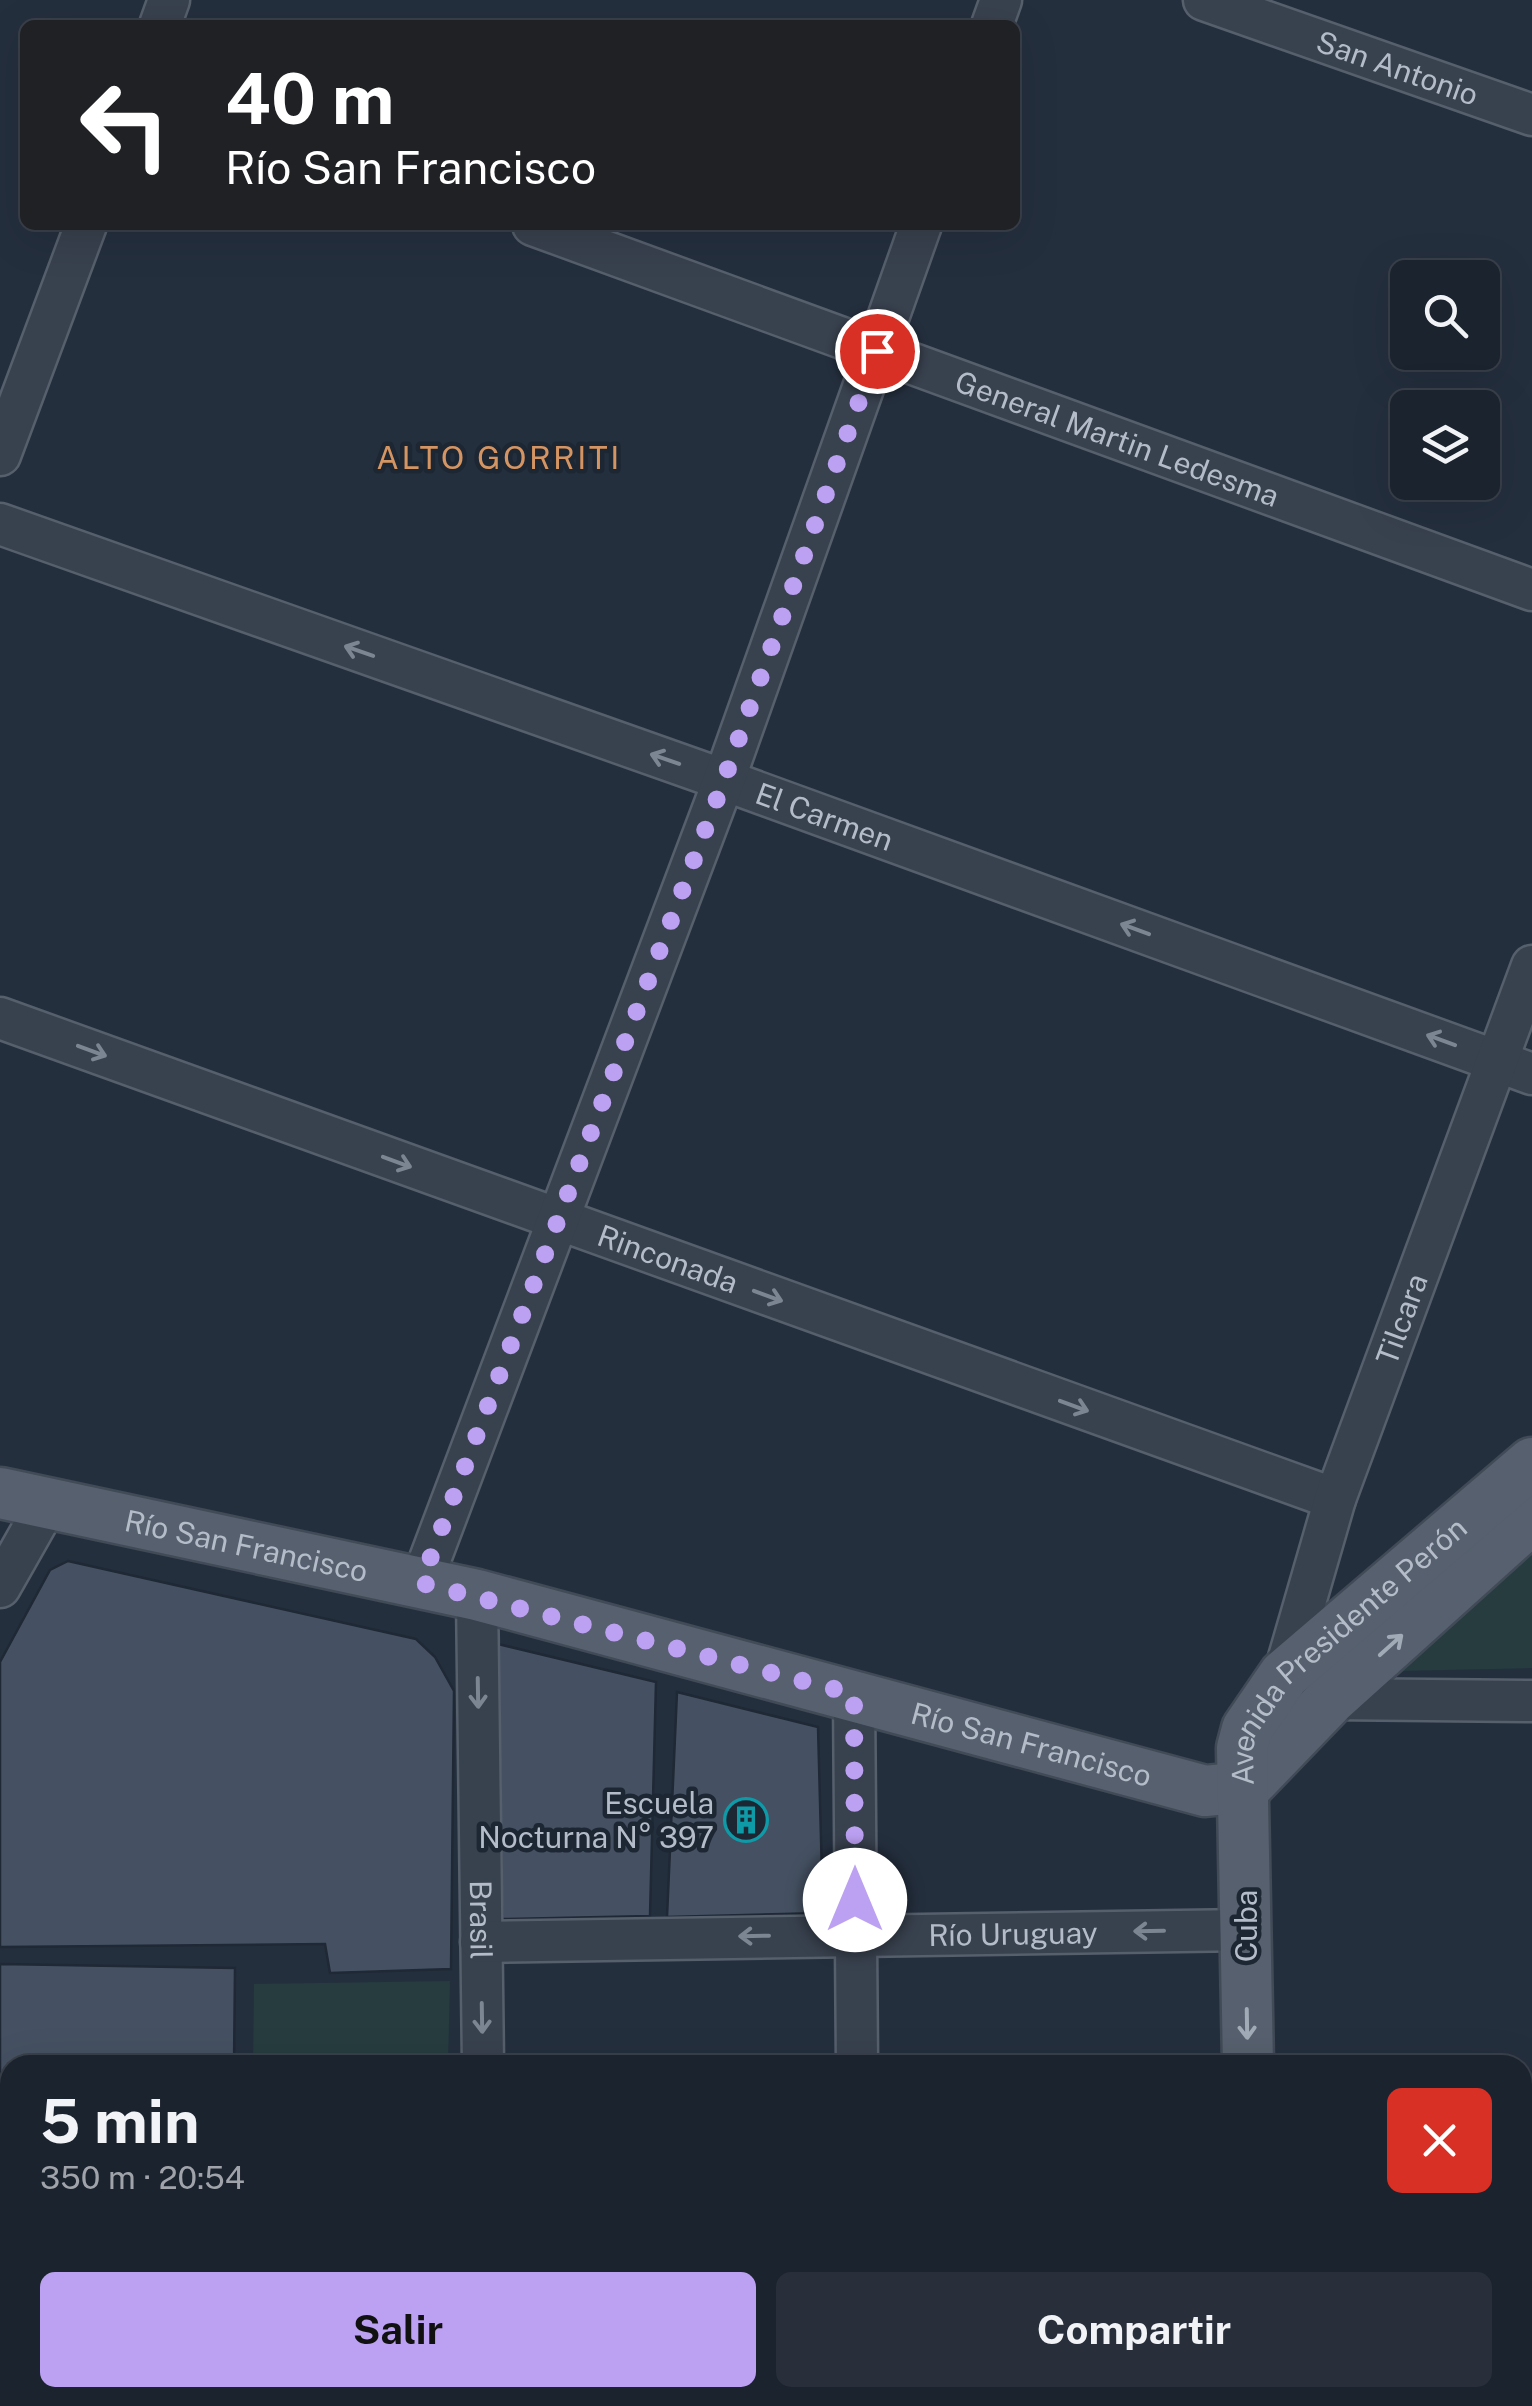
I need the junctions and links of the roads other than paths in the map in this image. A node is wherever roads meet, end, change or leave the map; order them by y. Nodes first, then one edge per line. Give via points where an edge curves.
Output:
1 (1204, 0) edge
2 (1532, 115) edge
3 (84, 230) edge
4 (546, 230) edge
5 (919, 230) edge
6 (877, 351) junction
7 (0, 456) edge
8 (0, 524) edge
9 (1532, 590) edge
10 (724, 780) junction
11 (1532, 966) edge
12 (0, 1018) edge
13 (1515, 1068) edge
14 (557, 1221) junction
15 (1532, 1463) edge
16 (24, 1499) edge
17 (1336, 1500) junction
18 (1532, 1518) edge
19 (421, 1583) junction
20 (0, 1587) edge
21 (477, 1596) junction
22 (1284, 1674) junction
23 (854, 1694) junction
24 (1331, 1699) junction
25 (1532, 1701) edge
26 (1246, 1787) junction
27 (1246, 1930) junction
28 (855, 1934) junction
29 (481, 1942) junction
30 (483, 2055) edge
31 (857, 2055) edge
32 (1248, 2055) edge

1 - 2 street, San Antonio
3 - 7 street
4 - 6 street, General Martin Ledesma
5 - 6 street
6 - 9 street, General Martin Ledesma
6 - 10 street
10 -> 8 street, El Carmen
13 -> 10 street, El Carmen
10 - 14 street
11 - 13 street, Tilcara
12 -> 14 street, Rinconada
13 - 17 street, Tilcara
14 -> 17 street, Rinconada
14 - 19 street
15 - 22 main road, Avenida Presidente Perón
16 - 19 main road, Río San Francisco
16 - 20 street
17 - 22 street, Tilcara
24 -> 18 main road, Avenida Presidente Perón
19 - 21 main road, Río San Francisco
21 - 23 main road, Río San Francisco
21 -> 29 street, Brasil
22 - 26 main road, Avenida Presidente Perón via 1247,1730
23 - 26 main road, Río San Francisco via 1205,1791
23 - 28 street
24 - 25 street
24 - 26 main road, Avenida Presidente Perón
26 - 27 main road, Cuba
27 -> 28 street, Río Uruguay
27 -> 32 main road, Cuba
28 -> 29 street, Río Uruguay
28 - 31 street
29 -> 30 street, Brasil

